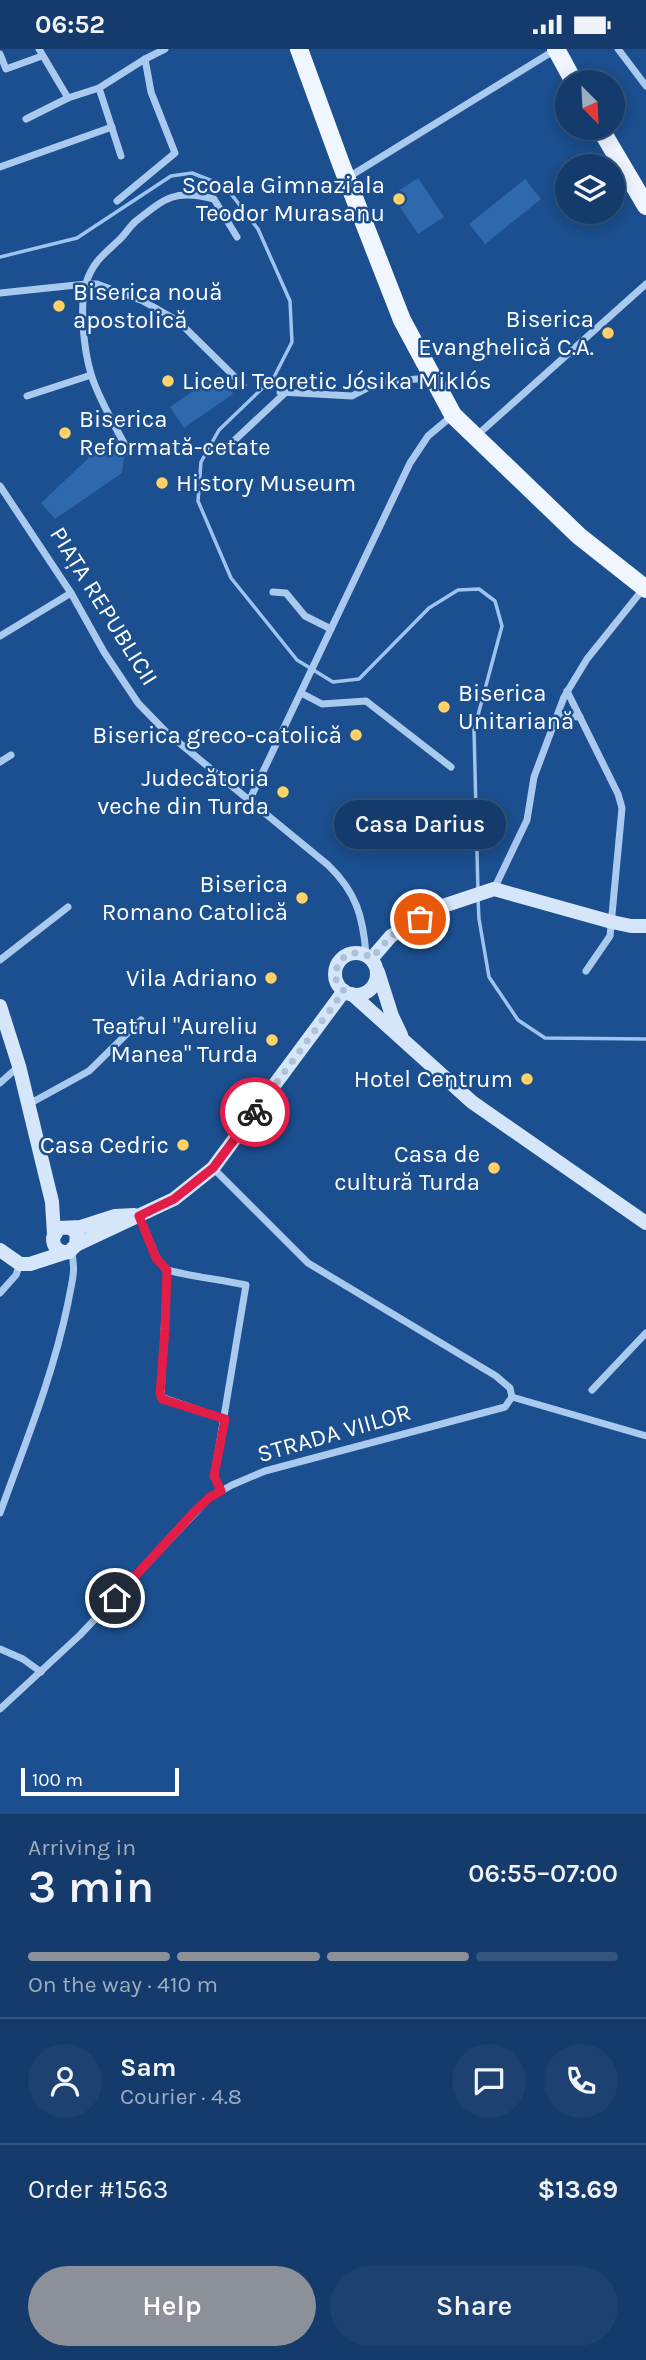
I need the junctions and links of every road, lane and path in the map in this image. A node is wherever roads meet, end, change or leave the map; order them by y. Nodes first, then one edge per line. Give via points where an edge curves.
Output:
1 (165, 49) edge
2 (557, 49) edge
3 (618, 49) edge
4 (301, 50) edge
5 (41, 52) edge
6 (0, 54) edge
7 (145, 59) junction
8 (568, 70) edge
9 (646, 86) edge
10 (99, 88) junction
11 (68, 98) junction
12 (26, 118) dead end
13 (112, 128) junction
14 (607, 140) edge
15 (121, 156) dead end
16 (0, 167) edge
17 (347, 178) junction
18 (117, 201) dead end
19 (646, 206) edge
20 (237, 237) dead end
21 (86, 284) junction
22 (646, 284) edge
23 (0, 293) edge
24 (91, 375) junction
25 (431, 378) junction
26 (243, 385) dead end
27 (27, 396) dead end
28 (453, 415) junction
29 (475, 437) junction
30 (129, 452) dead end
31 (222, 452) dead end
32 (0, 486) edge
33 (645, 588) edge
34 (273, 592) dead end
35 (71, 593) junction
36 (331, 629) junction
37 (0, 636) edge
38 (303, 690) junction
39 (567, 691) junction
40 (580, 717) junction
41 (555, 720) junction
42 (11, 755) dead end
43 (0, 762) edge
44 (452, 767) dead end
45 (250, 799) junction
46 (491, 889) junction
47 (68, 907) dead end
48 (612, 922) junction
49 (646, 926) edge
50 (0, 960) edge
51 (372, 961) junction
52 (586, 971) dead end
53 (348, 993) junction
54 (0, 1006) edge
55 (141, 1020) dead end
56 (405, 1042) junction
57 (19, 1066) junction
58 (0, 1083) edge
59 (29, 1104) junction
60 (213, 1168) junction
61 (139, 1216) junction
62 (646, 1223) edge
63 (71, 1228) junction
64 (53, 1236) junction
65 (71, 1249) junction
66 (0, 1250) edge
67 (20, 1264) junction
68 (167, 1270) junction
69 (0, 1293) edge
70 (646, 1333) edge
71 (592, 1390) dead end
72 (512, 1397) junction
73 (225, 1419) junction
74 (646, 1436) edge
75 (221, 1491) junction
76 (0, 1513) edge
77 (0, 1649) edge
78 (41, 1672) junction
79 (0, 1709) edge

1 - 7 street
2 - 8 main road
2 - 17 street
3 - 9 street
4 - 17 main road
5 - 6 street via 6,69
5 - 11 street
7 - 10 street
7 - 18 street via 151,92 175,153
10 - 11 street
10 - 13 street
11 - 12 street
13 - 15 street
13 - 16 street
14 - 19 main road
17 - 25 main road via 402,320
20 - 21 street via 214,199 185,193 174,196 131,225 102,254
21 - 23 street
21 - 24 street via 82,320
21 - 26 street via 133,297 178,321
22 - 29 street
24 - 27 street
24 - 30 street
25 - 28 main road
25 - 31 street via 379,382 352,396 283,392
28 - 29 main road
28 - 36 street via 428,436 410,463
29 - 33 main road via 579,536
32 - 35 street, PIAȚA REPUBLICII
33 - 39 street
34 - 36 street via 286,593 305,616
35 - 37 street
35 - 45 street, PIAȚA REPUBLICII via 138,703 166,733
36 - 38 street
38 - 44 street via 322,704 366,701
38 - 45 street
39 - 40 street
39 - 41 street
40 - 41 street
40 - 48 street via 621,802
41 - 46 street via 534,777 527,820
42 - 43 street
45 - 51 street, PIAȚA REPUBLICII via 348,886
46 - 48 main road
46 - 51 main road via 443,906 391,936
47 - 50 street
48 - 49 main road
48 - 52 street via 610,936
51 - 53 main road via 377,978 370,990
51 - 53 main road via 350,953 338,963 335,978
51 - 56 main road
53 - 56 main road
53 - 60 main road
54 - 57 main road
55 - 59 street via 89,1071
56 - 62 main road via 472,1102
57 - 58 street
57 - 59 main road
59 - 64 main road via 52,1202
60 - 61 main road via 174,1199
60 - 72 street via 308,1263 496,1376 510,1388
61 - 63 main road via 115,1216
61 - 65 main road
61 - 68 street via 156,1258
63 - 64 main road via 59,1228
63 - 65 main road via 78,1238
64 - 65 main road via 56,1248
64 - 67 main road via 35,1257
65 - 67 main road
65 - 76 street via 75,1269 63,1328
66 - 67 main road
67 - 69 street
68 - 73 street via 160,1397
68 - 73 street via 246,1285
70 - 71 street
72 - 74 street
72 - 75 street, STRADA VIILOR via 505,1407 278,1467
73 - 75 street via 214,1476
75 - 78 street, STRADA VIILOR via 195,1511
77 - 78 street
78 - 79 street, STRADA VIILOR

